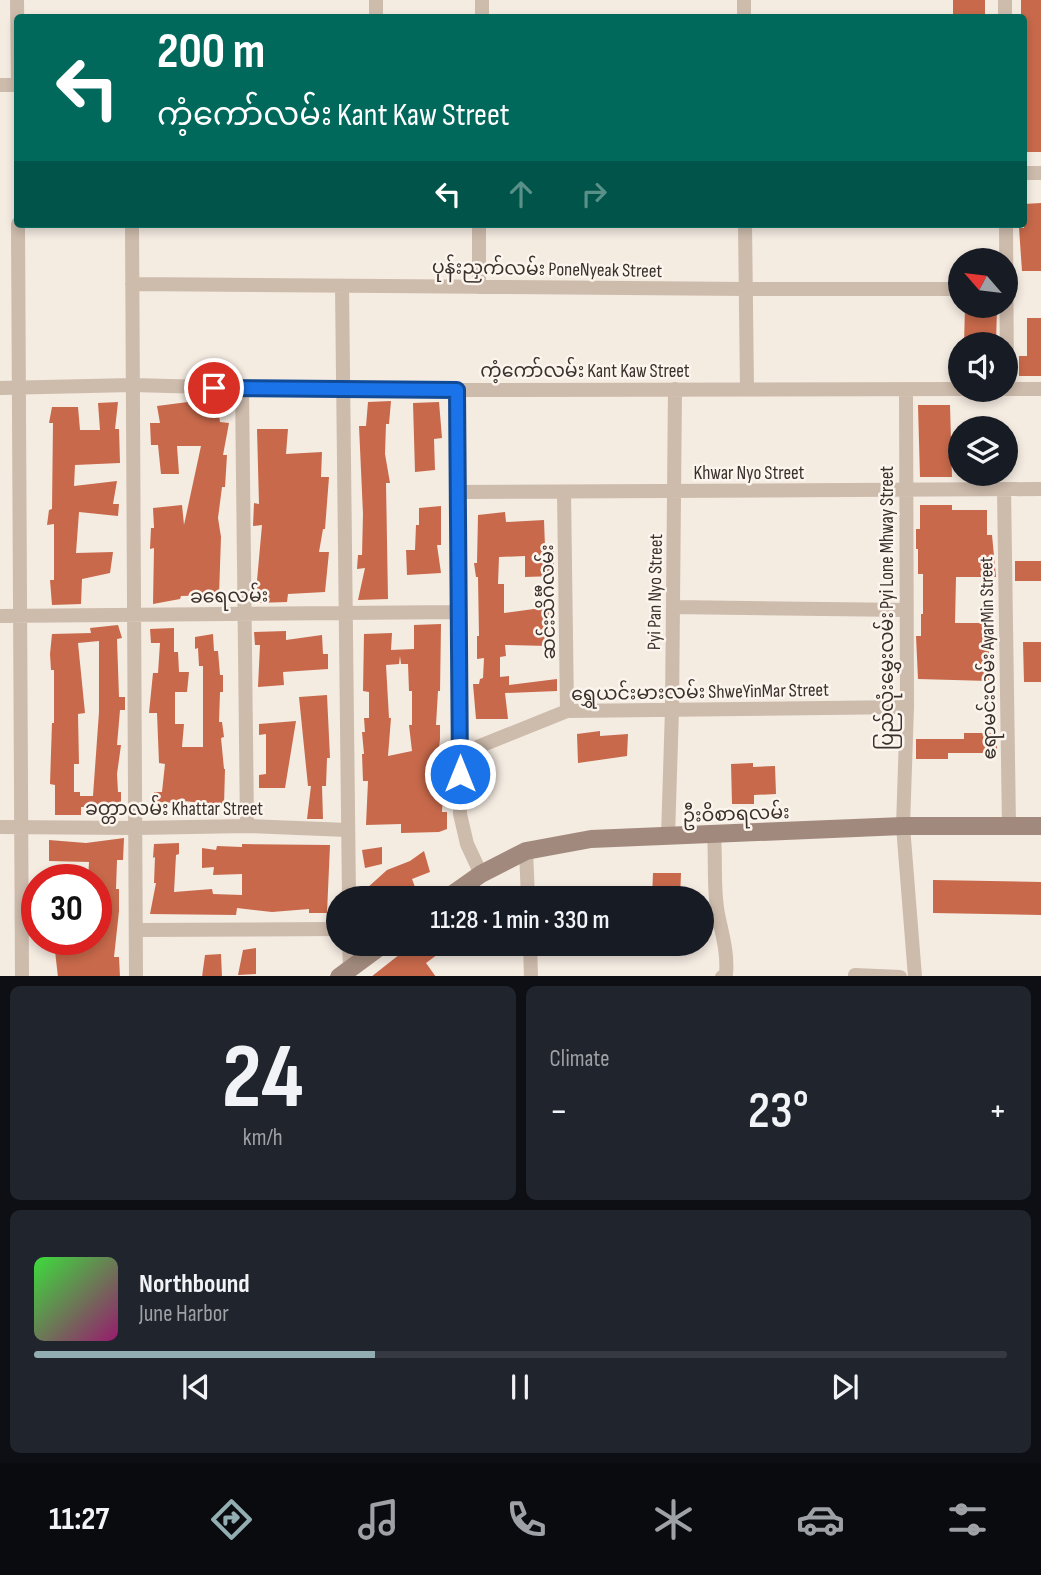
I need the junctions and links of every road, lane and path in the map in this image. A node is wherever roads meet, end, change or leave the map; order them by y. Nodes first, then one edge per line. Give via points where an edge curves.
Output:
1 (18, 228) edge
2 (132, 228) edge
3 (479, 228) edge
4 (745, 228) edge
5 (1006, 228) edge
6 (1006, 248) edge
7 (132, 284) junction
8 (342, 286) junction
9 (479, 287) junction
10 (746, 289) junction
11 (948, 289) edge
12 (133, 385) junction
13 (0, 388) edge
14 (19, 388) junction
15 (242, 388) junction
16 (343, 388) junction
17 (675, 389) junction
18 (747, 389) junction
19 (948, 389) edge
20 (1018, 389) edge
21 (1041, 389) edge
22 (457, 390) junction
23 (906, 390) junction
24 (1004, 489) junction
25 (1041, 489) edge
26 (906, 490) junction
27 (674, 491) junction
28 (458, 492) junction
29 (564, 492) junction
30 (673, 607) junction
31 (906, 610) junction
32 (458, 612) junction
33 (346, 613) junction
34 (244, 614) junction
35 (134, 615) junction
36 (0, 616) edge
37 (20, 616) junction
38 (906, 707) junction
39 (672, 709) junction
40 (567, 711) junction
41 (460, 754) junction
42 (21, 826) junction
43 (247, 826) junction
44 (903, 826) junction
45 (1041, 826) edge
46 (0, 827) edge
47 (1009, 827) junction
48 (135, 828) junction
49 (348, 830) junction
50 (715, 835) junction
51 (668, 837) junction
52 (526, 850) junction
53 (481, 874) junction
54 (349, 886) edge
55 (464, 886) edge
56 (528, 886) edge
57 (326, 929) edge
58 (136, 930) junction
59 (367, 956) edge
60 (530, 956) edge
61 (345, 972) edge
62 (855, 975) edge
63 (22, 976) edge
64 (136, 976) edge
65 (531, 976) edge
66 (722, 976) edge
67 (900, 976) edge
68 (915, 976) edge

1 - 14 street
2 - 7 street
3 - 9 street
4 - 10 street
5 - 6 street
7 - 8 street, ပုန်းညှက်လမ်း PoneNyeak Street
7 - 12 street
8 - 9 street, ပုန်းညှက်လမ်း PoneNyeak Street
8 - 16 street
9 - 10 street, ပုန်းညှက်လမ်း PoneNyeak Street
10 - 11 street, ပုန်းညှက်လမ်း PoneNyeak Street
10 - 18 street
12 - 14 street, ကံ့ကော်လမ်း Kant Kaw Street
12 - 15 street, ကံ့ကော်လမ်း Kant Kaw Street
12 - 35 street
13 - 14 street, ကံ့ကော်လမ်း Kant Kaw Street
14 - 37 street
15 - 16 street, ကံ့ကော်လမ်း Kant Kaw Street
15 - 34 street
16 - 22 street, ကံ့ကော်လမ်း Kant Kaw Street
16 - 33 street
17 - 18 street, ကံ့ကော်လမ်း Kant Kaw Street
17 - 22 street, ကံ့ကော်လမ်း Kant Kaw Street
17 - 27 street, Pyi Pan Nyo Street
18 - 23 street, ကံ့ကော်လမ်း Kant Kaw Street
19 - 23 street, ကံ့ကော်လမ်း Kant Kaw Street
20 - 21 street
22 - 28 street
23 - 26 street, ပြည်လုံးမွှေးလမ်း Pyi Lone Mhway Street
24 - 25 street, Khwar Nyo Street
24 - 26 street, Khwar Nyo Street
24 - 47 street, ဧရာမင်းလမ်း AyarMin Street
26 - 27 street, Khwar Nyo Street
26 - 31 street, ပြည်လုံးမွှေးလမ်း Pyi Lone Mhway Street
27 - 29 street, Khwar Nyo Street
27 - 30 street, Pyi Pan Nyo Street
28 - 29 street, Khwar Nyo Street
28 - 32 street
29 - 40 street, ဆင်းသိင်္ဂီလမ်း
30 - 31 street
30 - 39 street, Pyi Pan Nyo Street
31 - 38 street, ပြည်လုံးမွှေးလမ်း Pyi Lone Mhway Street
32 - 33 street, ခရေလမ်း
32 - 41 street
33 - 34 street, ခရေလမ်း
33 - 49 street
34 - 35 street, ခရေလမ်း
34 - 43 street
35 - 37 street, ခရေလမ်း
35 - 48 street
36 - 37 street, ခရေလမ်း
37 - 42 street
38 - 39 street, ရွှေယင်းမားလမ်း ShweYinMar Street
38 - 44 street, ပြည်လုံးမွှေးလမ်း Pyi Lone Mhway Street
39 - 40 street, ရွှေယင်းမားလမ်း ShweYinMar Street
39 - 51 street, Pyi Pan Nyo Street
40 - 41 street, ရွှေယင်းမားလမ်း ShweYinMar Street
41 - 53 street via 460,814
42 - 46 street, ခတ္တာလမ်း Khattar Street
42 - 48 street, ခတ္တာလမ်း Khattar Street
42 - 63 street
43 - 48 street, ခတ္တာလမ်း Khattar Street
43 - 49 street, ခတ္တာလမ်း Khattar Street
44 - 47 main road, ဦးဝိစာရလမ်း
44 - 50 main road, ဦးဝိစာရလမ်း
44 - 68 street, ပြည်လုံးမွှေးလမ်း Pyi Lone Mhway Street
45 - 47 main road, ဦးဝိစာရလမ်း
48 - 58 street
49 - 54 street
50 - 51 main road, ဦးဝိစာရလမ်း
50 - 66 street via 718,913 727,964
51 - 52 main road, ဦးဝိစာရလမ်း via 591,839
52 - 53 main road, ဦးဝိစာရလမ်း
52 - 56 street
53 - 55 main road, ဦးဝိစာရလမ်း
57 - 58 street
58 - 64 street
59 - 61 main road
60 - 65 street
62 - 67 street

